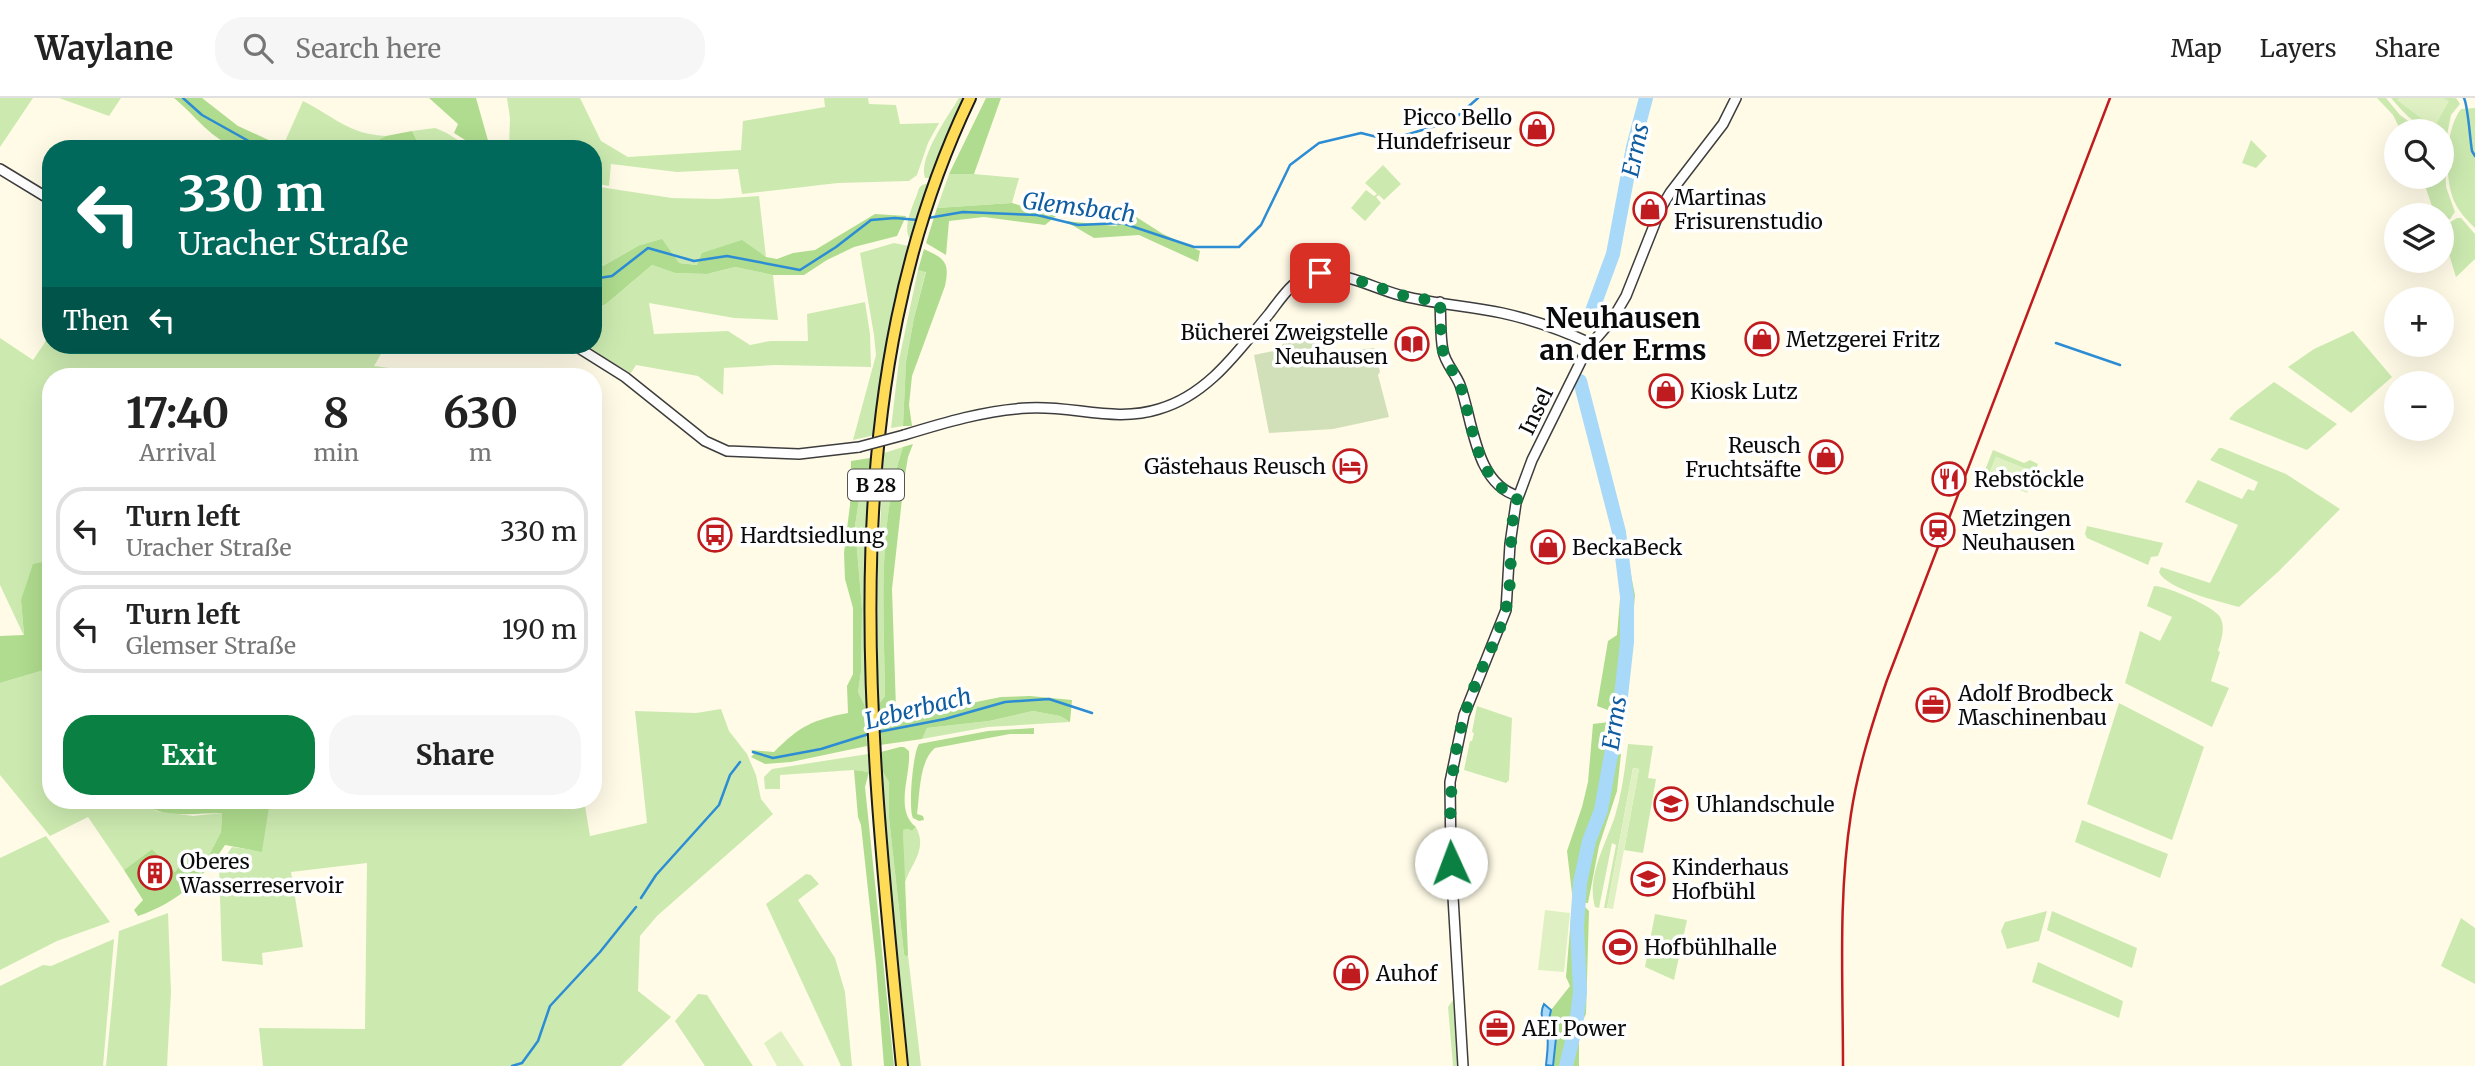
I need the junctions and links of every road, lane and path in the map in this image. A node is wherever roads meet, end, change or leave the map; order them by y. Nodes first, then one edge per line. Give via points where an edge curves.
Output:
1 (970, 98) edge
2 (1736, 98) edge
3 (0, 169) edge
4 (42, 195) edge
5 (1440, 302) junction
6 (1592, 344) junction
7 (588, 354) edge
8 (1518, 496) junction
9 (902, 1066) edge
10 (1463, 1066) edge

1 - 9 main road, B 28 via 929,202 910,267 891,358 876,484 870,584 872,705
2 - 6 street, Insel via 1723,124 1661,208 1626,296
3 - 4 street
5 - 6 street via 1541,322
5 - 7 street, bridge via 1351,278 1310,275 1292,285 1238,353 1185,399 1143,414 1028,408 859,447 807,453 727,451 705,442 625,377
5 - 8 street via 1443,354 1460,384 1483,462 1498,485
6 - 8 street, Insel
8 - 10 street, Insel via 1506,610 1467,705 1450,782

